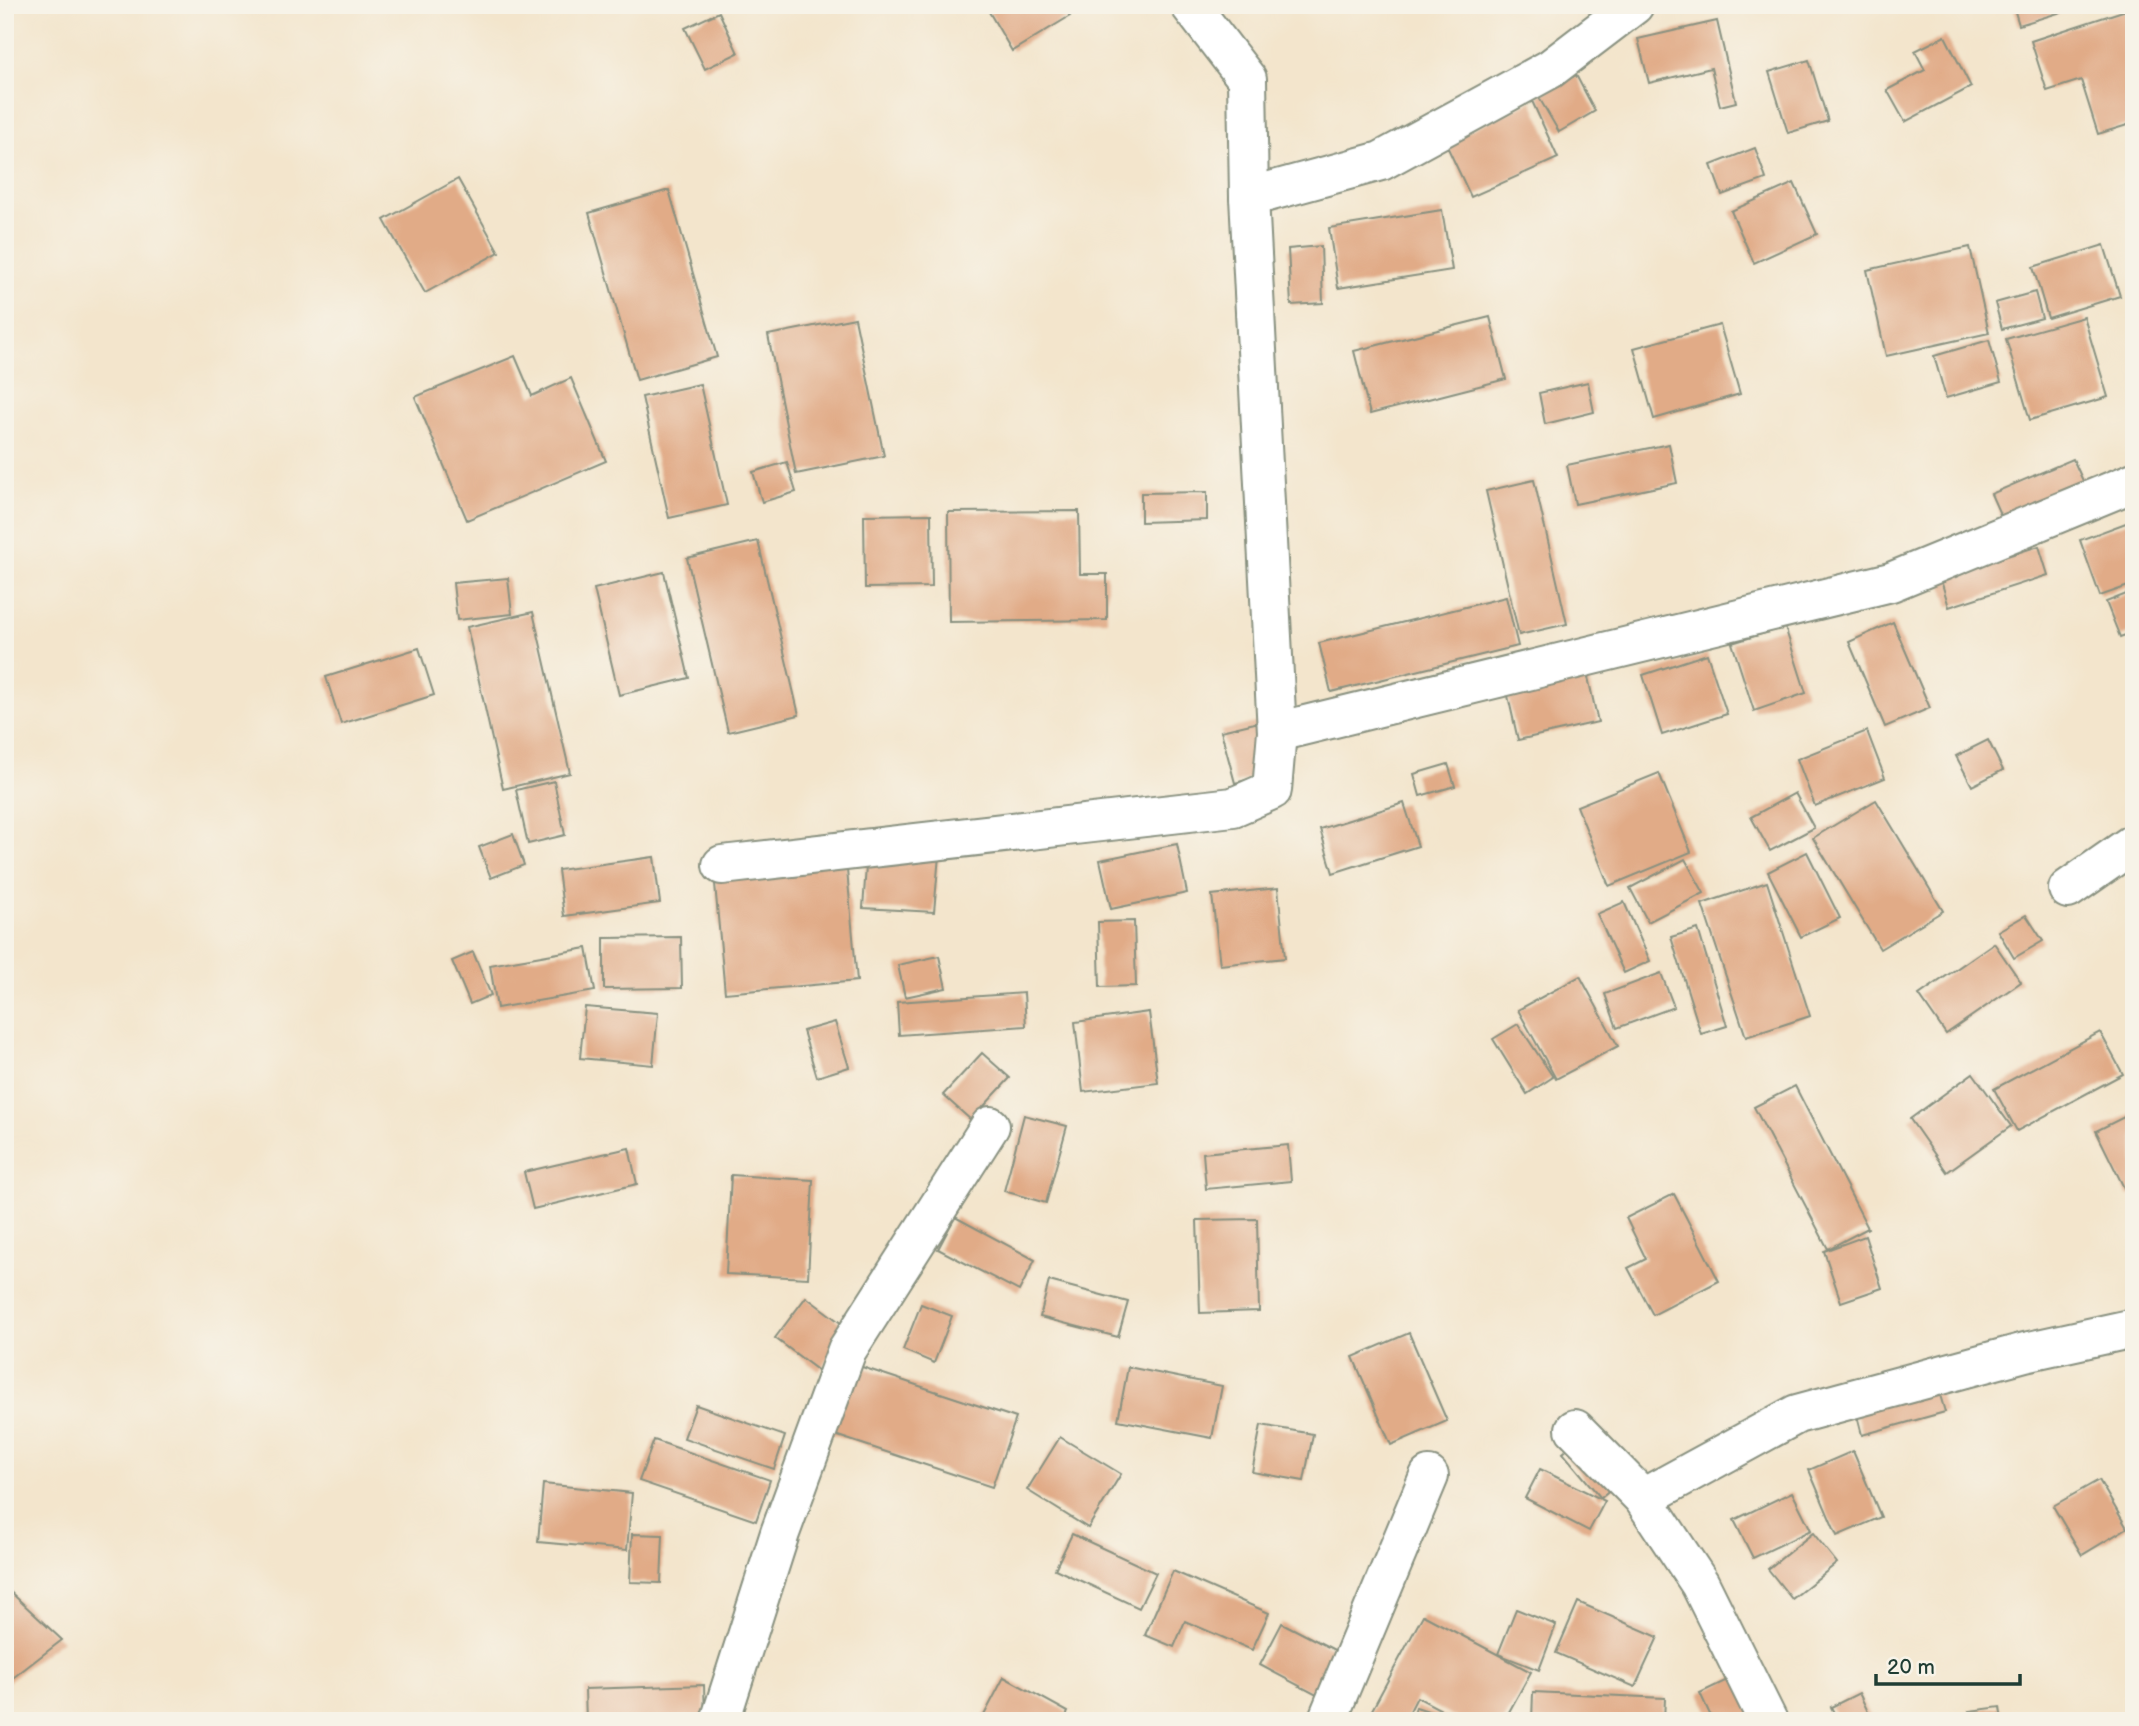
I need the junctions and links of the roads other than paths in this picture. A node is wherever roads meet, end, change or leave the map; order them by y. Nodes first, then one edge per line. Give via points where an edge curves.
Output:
1 (1190, 5) edge
2 (1634, 5) edge
3 (1249, 197) junction
4 (2134, 482) edge
5 (1277, 732) junction
6 (2134, 842) edge
7 (722, 865) dead end
8 (2068, 889) dead end
9 (990, 1126) dead end
10 (2134, 1328) edge
11 (1575, 1429) dead end
12 (1429, 1476) dead end
13 (1643, 1498) junction
14 (720, 1721) edge
15 (1326, 1721) edge
16 (1768, 1721) edge

1 - 3 street via 1247,79
2 - 3 street via 1550,69 1381,161
3 - 5 street
4 - 5 street via 1891,582
5 - 7 street via 1272,790 1233,807
6 - 8 street
9 - 14 street via 847,1350 780,1534
10 - 13 street via 2025,1352 1797,1414
11 - 13 street
12 - 15 street
13 - 16 street via 1700,1584

